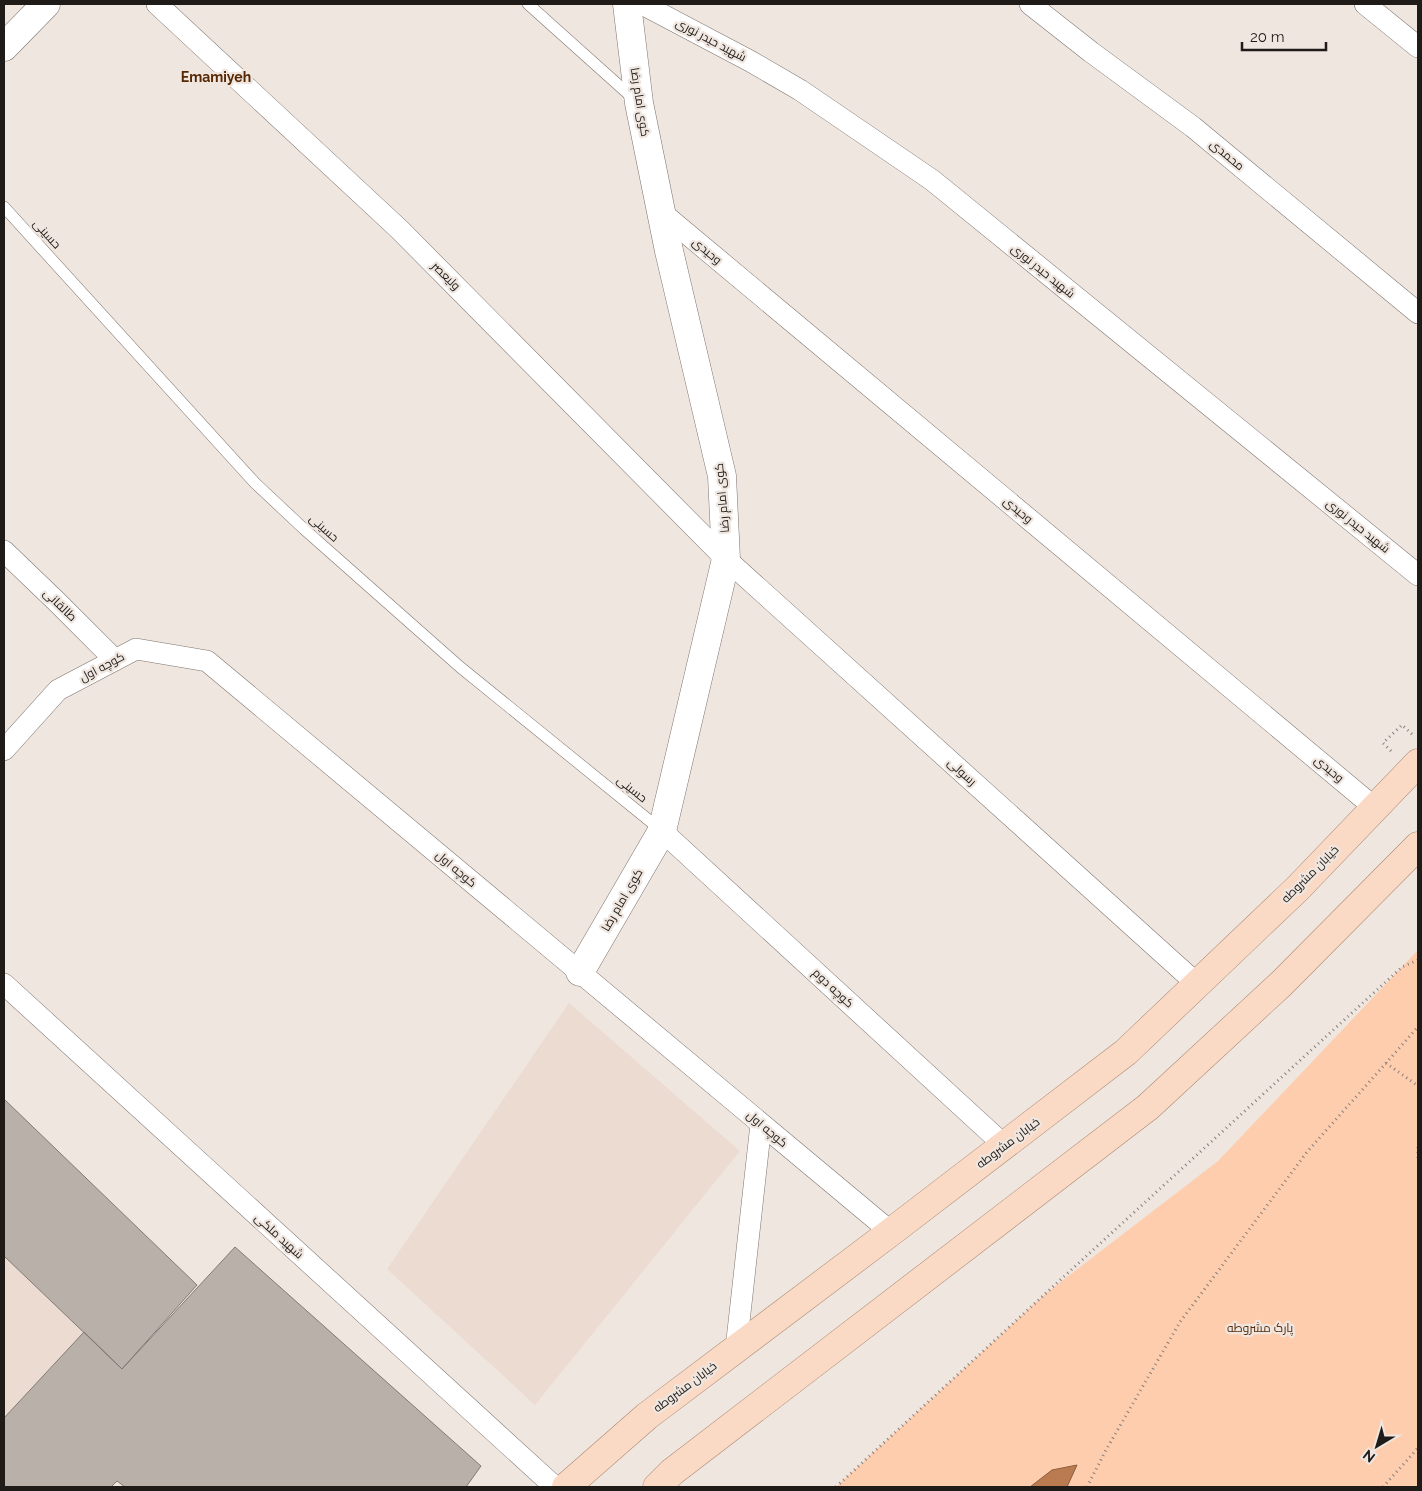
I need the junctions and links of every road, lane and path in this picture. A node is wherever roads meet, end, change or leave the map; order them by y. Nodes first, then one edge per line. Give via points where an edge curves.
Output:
1 (46, 4) edge
2 (157, 4) edge
3 (528, 4) edge
4 (627, 4) edge
5 (642, 4) edge
6 (1030, 4) edge
7 (1365, 4) edge
8 (4, 47) edge
9 (1418, 47) edge
10 (639, 103) junction
11 (4, 207) edge
12 (661, 212) junction
13 (1418, 313) edge
14 (4, 551) edge
15 (726, 559) junction
16 (1418, 575) edge
17 (115, 660) junction
18 (1418, 740) edge
19 (1383, 742) dead end
20 (4, 750) edge
21 (1418, 763) edge
22 (1375, 808) junction
23 (662, 831) junction
24 (1418, 846) edge
25 (1418, 960) edge
26 (580, 972) junction
27 (4, 984) edge
28 (1197, 984) junction
29 (1418, 1027) edge
30 (1386, 1063) junction
31 (1418, 1086) edge
32 (761, 1124) junction
33 (1005, 1146) junction
34 (1418, 1147) edge
35 (1418, 1161) edge
36 (891, 1232) junction
37 (736, 1349) junction
38 (1418, 1448) edge
39 (555, 1487) edge
40 (566, 1487) edge
41 (657, 1487) edge
42 (836, 1487) edge
43 (1087, 1487) edge
44 (1383, 1487) edge

1 - 8 street
2 - 15 street, ولیعصر via 399,229
3 - 10 lane
4 - 10 street, کوی امام رضا
5 - 16 street, شهید حیدر نوری via 800,90 932,180
6 - 13 street, محمدی via 1193,127
7 - 9 street
10 - 12 street, کوی امام رضا
11 - 23 lane, حسینی via 255,483 460,667
12 - 15 street, کوی امام رضا via 722,476
12 - 22 street, وحیدی
14 - 17 street, طالقانی
15 - 23 street, کوی امام رضا
15 - 28 street, رسولی
17 - 20 street, کوچه اول via 58,690
17 - 26 street, کوچه اول via 136,649 207,661
18 - 19 path via 1402,725
21 - 22 main road, خیابان مشروطه
22 - 28 main road, خیابان مشروطه via 1298,888
23 - 26 street, کوی امام رضا
23 - 33 street, کوچه دوم
24 - 41 main road via 1282,983 1148,1107 672,1472
25 - 42 path via 1402,967
26 - 32 street, کوچه اول
27 - 39 street, شهید ملکی
28 - 33 main road, خیابان مشروطه via 1126,1052
29 - 30 path
30 - 31 path
30 - 43 path via 1307,1152 1180,1322
32 - 36 street, کوچه اول
32 - 37 street
33 - 36 main road, خیابان مشروطه
34 - 35 path
36 - 37 main road, خیابان مشروطه
37 - 40 main road, خیابان مشروطه via 647,1416
38 - 44 path

